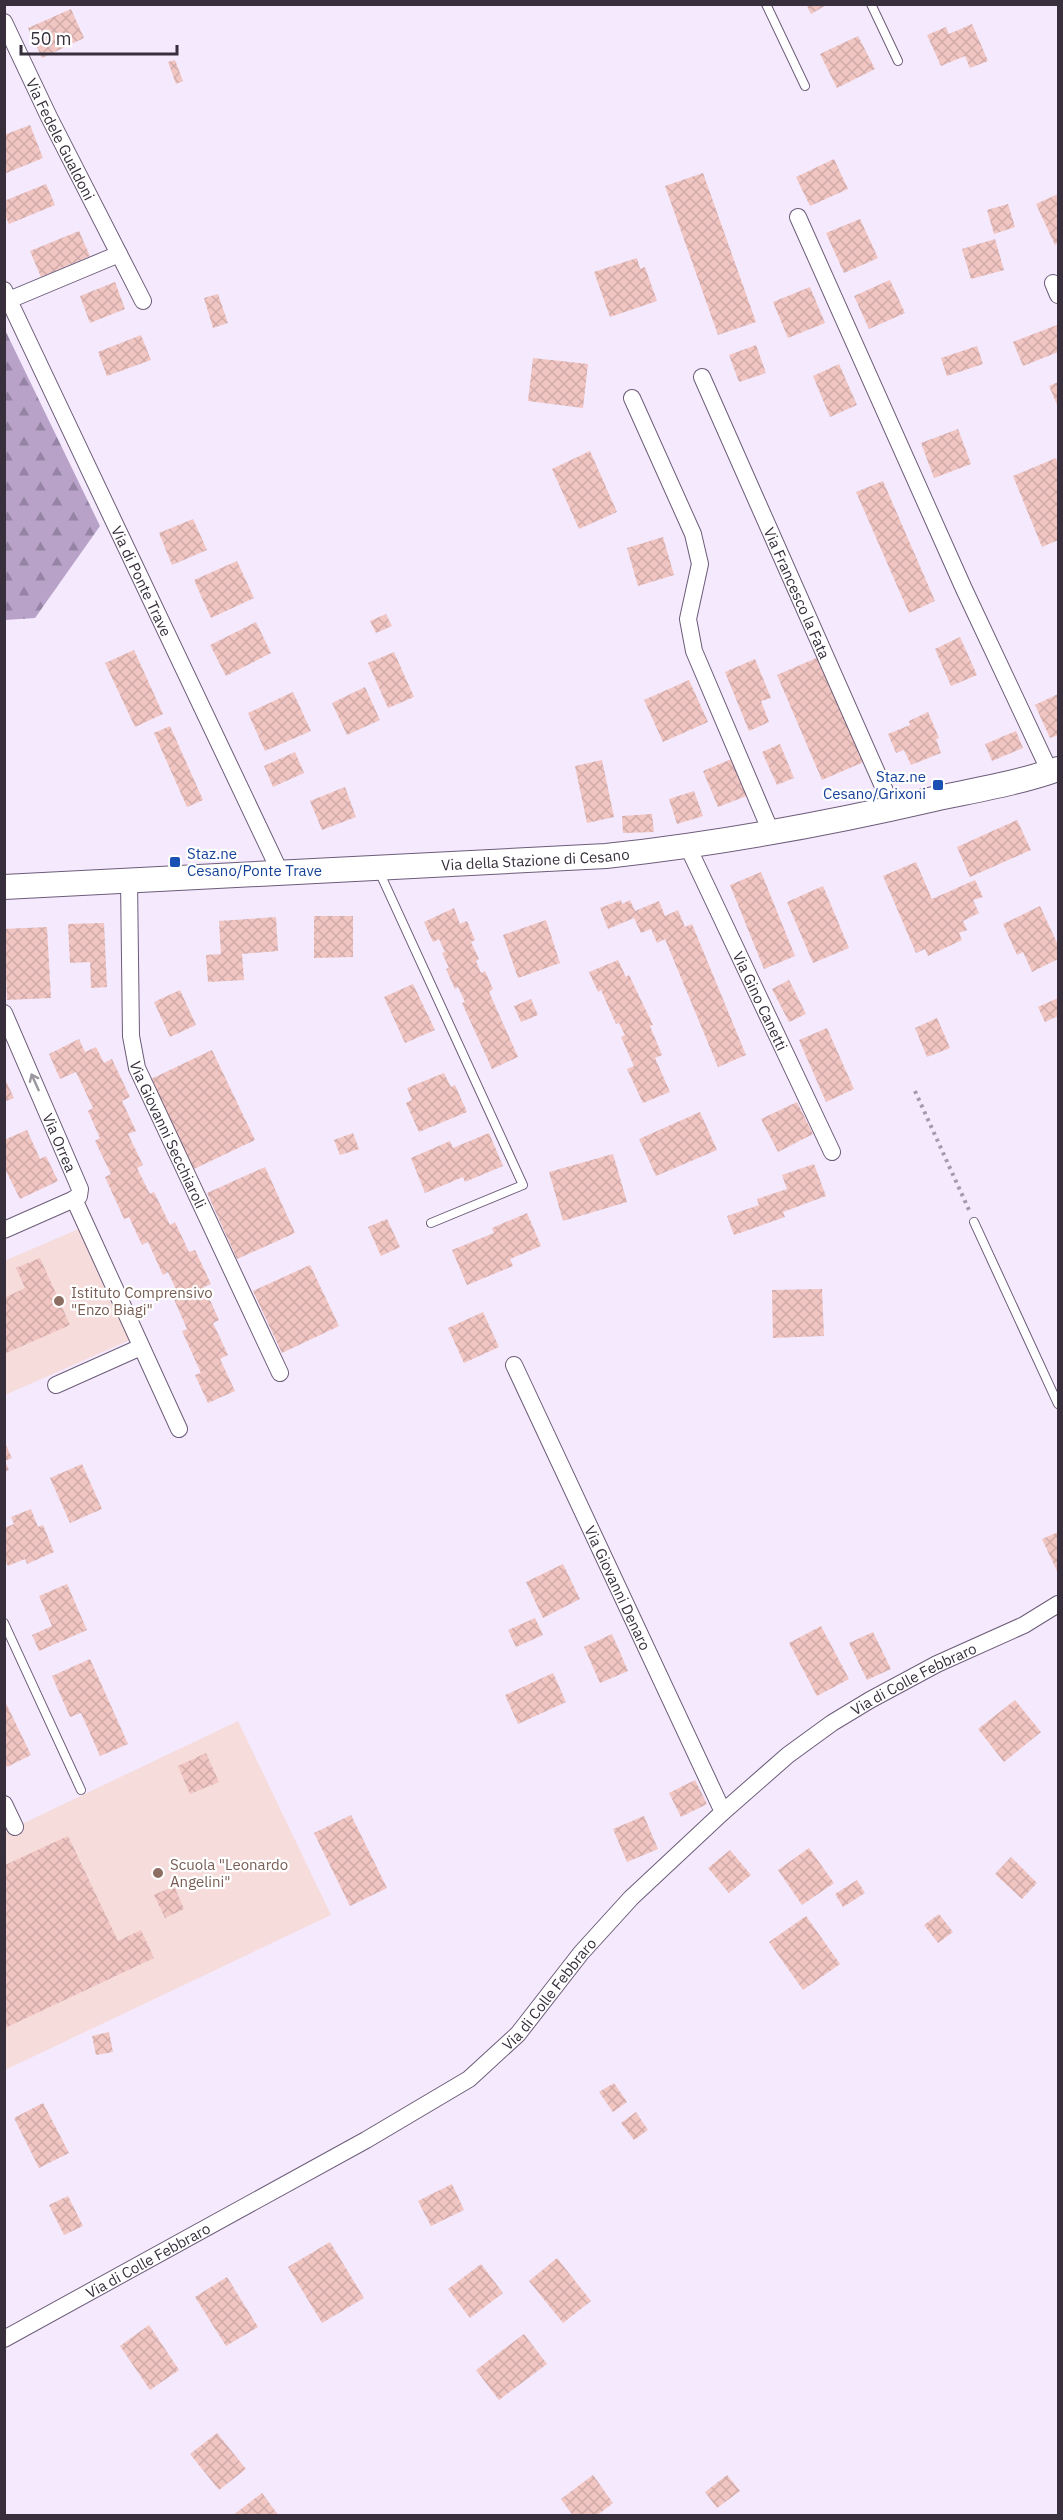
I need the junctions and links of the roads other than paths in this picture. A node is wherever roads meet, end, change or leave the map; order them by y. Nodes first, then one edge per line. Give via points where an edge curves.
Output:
1 (766, 4) edge
2 (872, 4) edge
3 (4, 22) edge
4 (898, 61) dead end
5 (805, 86) dead end
6 (798, 217) dead end
7 (119, 254) junction
8 (7, 295) edge
9 (143, 301) dead end
10 (702, 377) dead end
11 (632, 398) dead end
12 (1054, 770) edge
13 (893, 808) junction
14 (771, 832) junction
15 (688, 847) junction
16 (378, 869) junction
17 (281, 874) junction
18 (129, 880) junction
19 (4, 887) edge
20 (4, 1013) edge
21 (832, 1152) dead end
22 (74, 1199) junction
23 (974, 1222) road end
24 (431, 1223) dead end
25 (4, 1230) edge
26 (141, 1347) junction
27 (514, 1365) dead end
28 (280, 1373) dead end
29 (56, 1385) dead end
30 (1059, 1404) edge
31 (178, 1429) dead end
32 (1059, 1604) edge
33 (4, 1623) edge
34 (81, 1790) dead end
35 (4, 1804) edge
36 (723, 1812) junction
37 (15, 1827) dead end
38 (4, 2340) edge

1 - 5 lane
2 - 4 lane
3 - 7 street, Via Fedele Gualdoni
6 - 12 street via 964,590
7 - 8 street
7 - 9 street, Via Fedele Gualdoni
8 - 17 street, Via di Ponte Trave
10 - 13 street, Via Francesco la Fata
11 - 14 street via 693,534 699,556 699,576 688,619 694,651
12 - 13 street, Via della Stazione di Cesano
13 - 14 street, Via della Stazione di Cesano
14 - 15 street, Via della Stazione di Cesano
15 - 16 street, Via della Stazione di Cesano via 606,856
15 - 21 street, Via Gino Canetti
16 - 17 street, Via della Stazione di Cesano
16 - 24 lane via 523,1185
17 - 18 street, Via della Stazione di Cesano
18 - 19 street, Via della Stazione di Cesano
18 - 28 street, Via Giovanni Secchiaroli via 131,1036 137,1068
22 -> 20 street, Via Orrea via 80,1193 80,1185
22 - 25 street
22 - 26 street
23 - 30 lane
26 - 29 street
26 - 31 street
27 - 36 street, Via Giovanni Denaro
32 - 36 street, Via di Colle Febbraro via 861,1706 788,1755
33 - 34 lane
35 - 37 street
36 - 38 street, Via di Colle Febbraro via 609,1921 518,2034 469,2079

